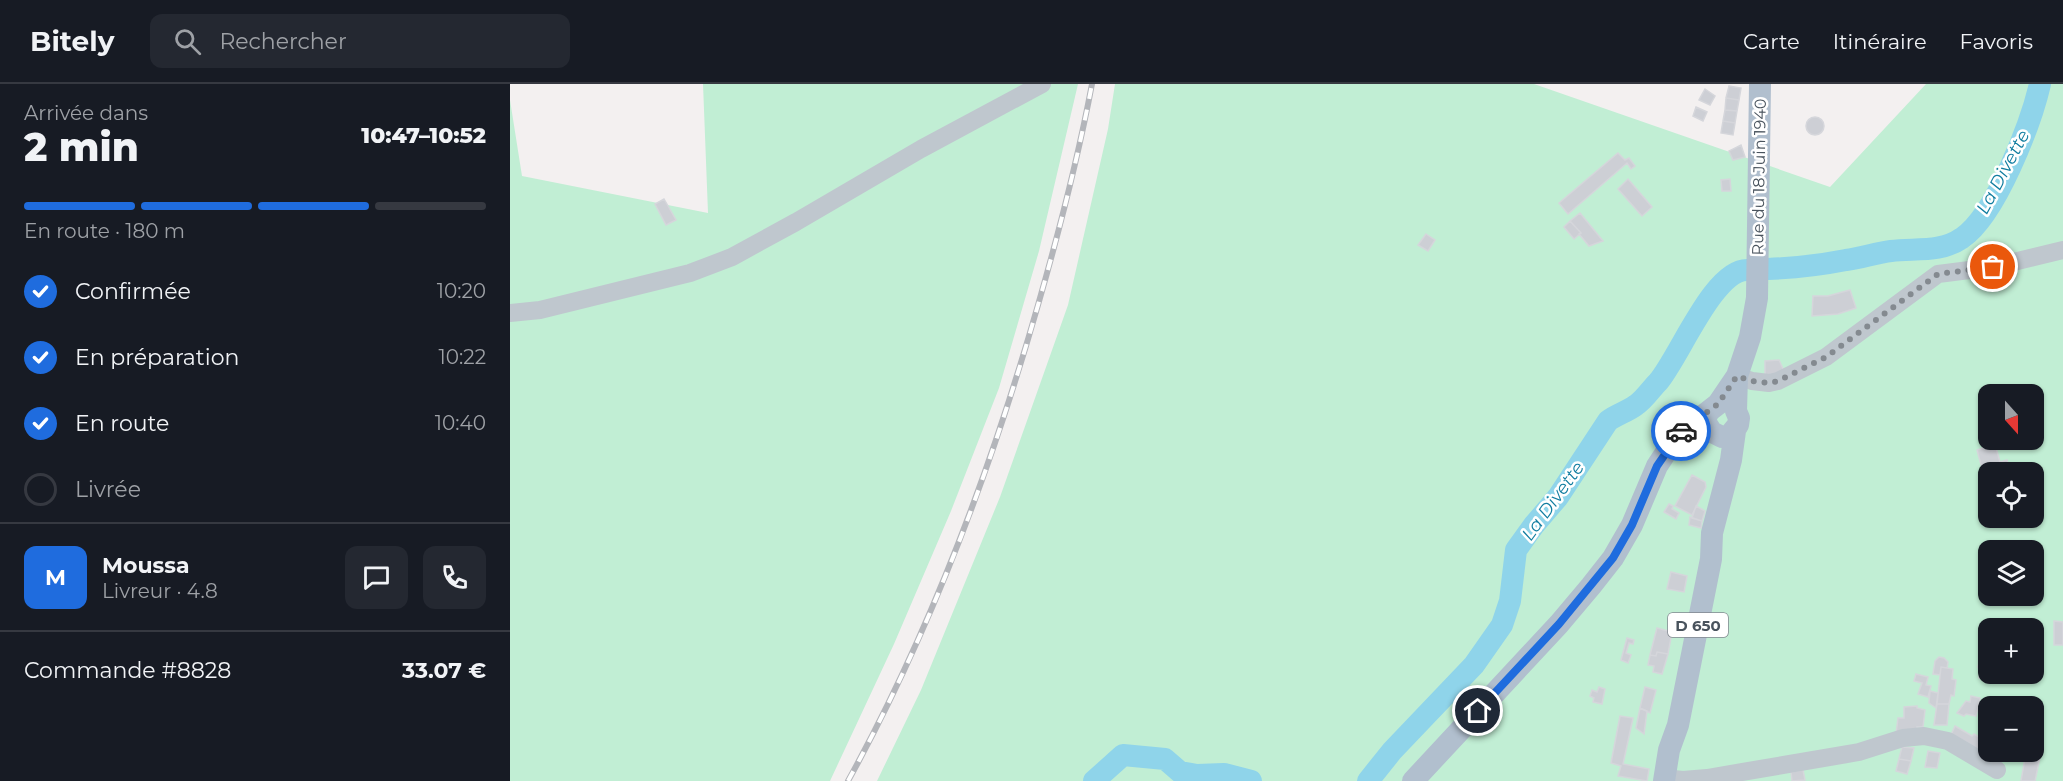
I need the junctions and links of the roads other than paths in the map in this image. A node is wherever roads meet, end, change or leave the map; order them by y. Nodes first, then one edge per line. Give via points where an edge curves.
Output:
1 (1042, 84) edge
2 (1760, 84) edge
3 (2063, 250) edge
4 (510, 313) edge
5 (1737, 376) junction
6 (1722, 421) junction
7 (1997, 770) dead end
8 (1664, 779) edge
9 (1413, 781) edge

1 - 4 street via 732,257 690,273 540,310
2 - 5 main road, Rue du 18 Juin 1940 via 1756,298 1750,337
3 - 5 street via 1993,267 1938,274 1826,357 1769,383
5 - 6 main road, Rue du 18 Juin 1940
6 - 8 main road, D 650 via 1729,468 1712,533 1711,559
6 - 9 main road, Rue du 18 Juin 1940 via 1678,434 1657,466 1613,558 1551,633
7 - 8 street via 1948,741 1924,736 1903,738 1859,752 1707,778

